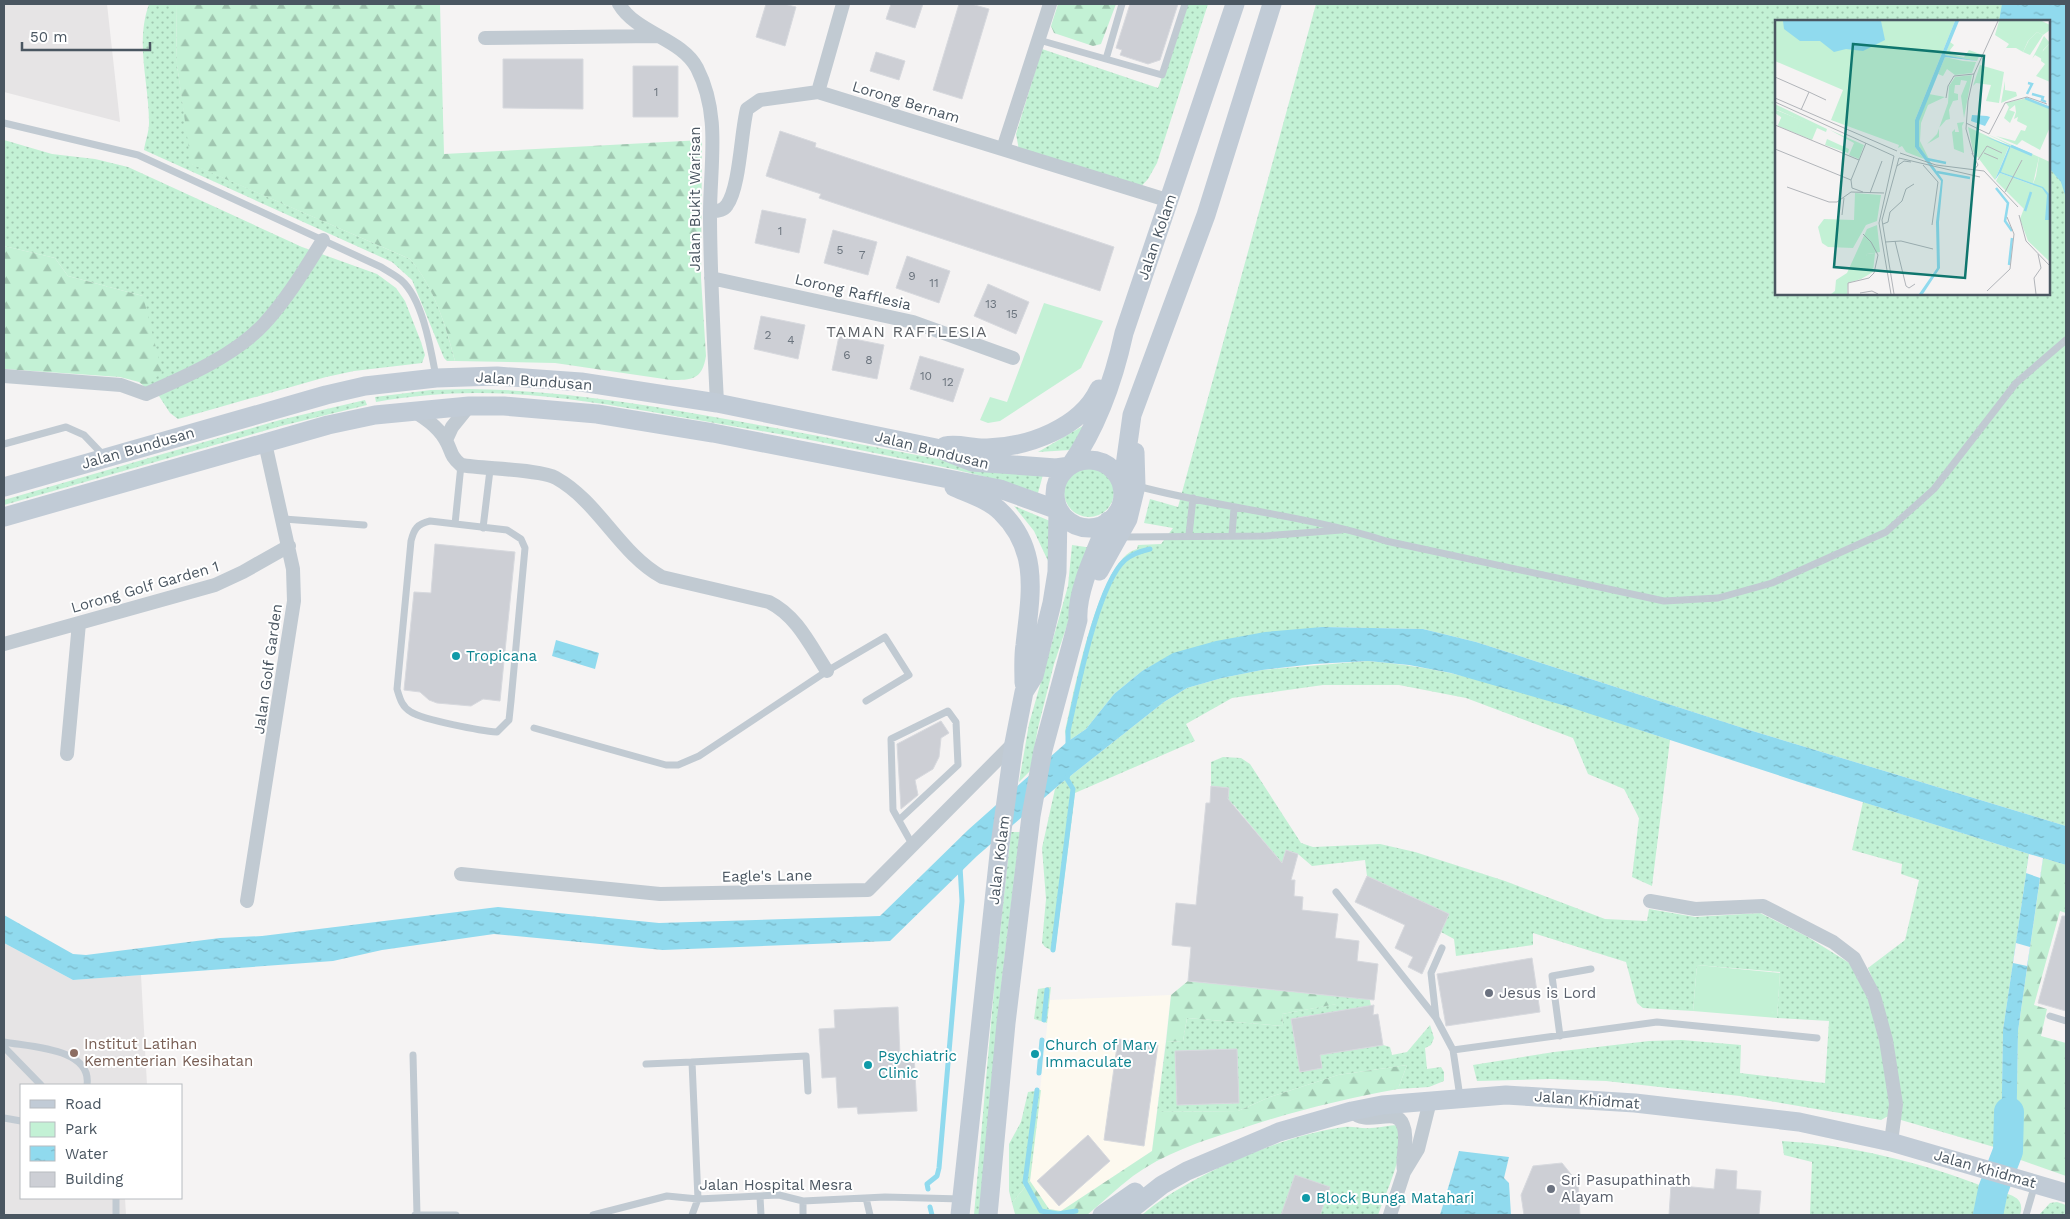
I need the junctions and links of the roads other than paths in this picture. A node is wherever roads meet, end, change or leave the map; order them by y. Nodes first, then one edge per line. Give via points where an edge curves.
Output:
1 (619, 4) edge
2 (843, 4) edge
3 (1050, 4) edge
4 (1122, 4) edge
5 (1185, 4) edge
6 (1235, 4) edge
7 (1272, 4) edge
8 (658, 36) junction
9 (485, 38) dead end
10 (1039, 40) junction
11 (1106, 59) junction
12 (818, 92) junction
13 (4, 124) edge
14 (1002, 149) junction
15 (1170, 201) junction
16 (710, 212) junction
17 (323, 240) junction
18 (711, 278) junction
19 (1124, 333) junction
20 (2066, 340) edge
21 (1013, 358) dead end
22 (4, 376) edge
23 (436, 378) junction
24 (717, 403) junction
25 (469, 406) junction
26 (412, 410) junction
27 (446, 440) junction
28 (4, 444) edge
29 (265, 444) junction
30 (936, 448) junction
31 (105, 458) junction
32 (461, 465) junction
33 (1070, 466) junction
34 (490, 470) junction
35 (921, 473) junction
36 (4, 487) edge
37 (1129, 487) junction
38 (1193, 498) junction
39 (1234, 508) junction
40 (1058, 510) junction
41 (4, 517) edge
42 (284, 519) junction
43 (455, 524) junction
44 (364, 525) dead end
45 (483, 528) junction
46 (1113, 529) junction
47 (1348, 529) junction
48 (1189, 535) junction
49 (1232, 535) junction
50 (289, 546) junction
51 (79, 624) junction
52 (4, 644) edge
53 (827, 671) junction
54 (1024, 692) junction
55 (866, 701) dead end
56 (534, 728) dead end
57 (1014, 743) junction
58 (67, 754) dead end
59 (899, 820) junction
60 (912, 844) junction
61 (461, 874) dead end
62 (1336, 892) dead end
63 (247, 900) dead end
64 (1650, 902) dead end
65 (1442, 948) dead end
66 (1590, 969) dead end
67 (2050, 1016) dead end
68 (1436, 1018) junction
69 (2066, 1021) edge
70 (1560, 1036) junction
71 (1817, 1038) dead end
72 (4, 1042) edge
73 (4, 1047) edge
74 (1453, 1050) junction
75 (413, 1055) dead end
76 (692, 1062) junction
77 (646, 1064) dead end
78 (40, 1084) edge
79 (87, 1084) edge
80 (808, 1091) dead end
81 (1460, 1097) junction
82 (1430, 1101) junction
83 (1352, 1111) junction
84 (4, 1118) edge
85 (20, 1122) edge
86 (1891, 1142) junction
87 (1404, 1172) junction
88 (2027, 1181) junction
89 (1162, 1185) junction
90 (990, 1186) junction
91 (2066, 1193) edge
92 (760, 1197) junction
93 (866, 1198) junction
94 (116, 1199) edge
95 (698, 1199) junction
96 (803, 1201) junction
97 (961, 1207) edge
98 (116, 1215) edge
99 (415, 1215) edge
100 (456, 1215) edge
101 (593, 1215) edge
102 (692, 1215) edge
103 (761, 1215) edge
104 (803, 1215) edge
105 (870, 1215) edge
106 (988, 1215) edge
107 (998, 1215) edge
108 (1102, 1215) edge
109 (1124, 1215) edge
110 (1390, 1215) edge
111 (2026, 1215) edge

1 - 8 street, Jalan Bukit Warisan via 638,25
2 - 12 street
3 - 10 street
4 - 11 lane
5 - 11 lane via 1162,75
6 - 15 main road, Jalan Kolam
7 - 37 main road via 1206,215 1142,389
8 - 9 street
8 - 16 street, Jalan Bukit Warisan via 683,53 696,67 708,100 714,139
10 - 11 lane
10 - 14 street
12 - 14 street, Lorong Bernam
12 - 16 street, Lorong Bernam via 760,100 747,108 731,197 721,211
13 - 17 lane via 138,155
14 - 15 street, Lorong Bernam
15 - 19 main road, Jalan Kolam
16 - 18 street, Jalan Bukit Warisan
17 - 22 street via 299,280 263,325 228,352 186,377 146,394 121,385
17 - 23 lane via 381,267 402,281 414,298 429,342
18 - 21 street, Lorong Rafflesia via 913,322
18 - 24 street, Jalan Bukit Warisan
19 - 30 main road via 1096,395 1088,406 1056,431 1001,447 952,445
19 - 33 main road, Jalan Kolam via 1116,372 1082,449
20 - 47 lane via 2016,384 1934,489 1886,532 1772,583 1718,598 1664,602 1386,541
23 - 24 main road, Jalan Bundusan via 496,376 556,380
23 - 31 main road, Jalan Bundusan via 365,386 326,395
24 - 30 main road, Jalan Bundusan
25 - 26 main road, Jalan Bundusan
25 - 27 street
25 - 35 main road, Jalan Bundusan via 513,406 597,414
26 - 27 street via 437,428
26 - 29 main road, Jalan Bundusan via 328,425
27 - 32 street via 449,452
28 - 31 lane via 66,427 84,435
29 - 41 main road, Jalan Bundusan
29 - 42 street, Jalan Golf Garden
30 - 33 main road, Jalan Bundusan via 972,462 992,465
31 - 36 main road, Jalan Bundusan
32 - 34 street
32 - 43 lane
33 - 37 main road via 1097,461 1113,470
33 - 40 main road via 1057,481
34 - 45 lane
34 - 53 street via 555,477 583,500 632,555 662,577 779,607 796,624
35 - 40 main road, Jalan Bundusan via 1000,489
35 - 54 main road via 990,504 1002,513 1019,538 1028,558 1032,597 1024,647
37 - 38 lane
37 - 46 main road
38 - 39 lane
38 - 48 lane
39 - 47 lane
39 - 49 lane
40 - 46 main road via 1080,526
40 - 54 main road, Jalan Kolam via 1057,572 1052,603 1034,676
42 - 44 lane
42 - 50 street, Jalan Golf Garden
43 - 45 lane
43 - 45 lane via 430,522 414,529 397,689 401,703 411,712 496,732 508,720 512,702 525,548 515,534
46 - 48 lane
46 - 90 main road, Jalan Kolam via 1082,593 1078,620 1043,750 1006,1023
47 - 49 lane via 1265,536
48 - 49 lane
50 - 51 street, Lorong Golf Garden 1 via 215,585
50 - 63 street, Jalan Golf Garden via 295,582 294,601
51 - 52 street, Lorong Golf Garden 1
51 - 58 street
53 - 55 lane via 885,637 908,675
53 - 56 lane via 699,756 678,765 666,765
54 - 57 main road, Jalan Kolam
57 - 60 street, Eagle's Lane
57 - 97 main road, Jalan Kolam
59 - 59 lane via 893,810 891,739 948,711 956,722 958,765
59 - 60 lane
60 - 61 street, Eagle's Lane via 868,890 660,894
62 - 68 lane
64 - 86 street via 1695,910 1764,906 1832,942 1854,958 1874,996 1886,1040 1896,1104
65 - 68 lane via 1431,973
66 - 70 lane via 1552,976
67 - 69 lane
68 - 74 lane
70 - 71 lane via 1657,1022
70 - 74 lane
72 - 79 lane via 59,1052 75,1059 86,1069
73 - 78 lane
74 - 81 lane
75 - 99 lane
76 - 77 lane
76 - 80 lane via 806,1056
76 - 95 lane
81 - 82 main road, Jalan Khidmat
81 - 86 main road, Jalan Khidmat via 1506,1095 1635,1102 1799,1122
82 - 83 main road, Jalan Khidmat
82 - 87 street via 1418,1149
83 - 87 street via 1357,1118 1399,1118 1405,1133
83 - 89 main road, Jalan Khidmat via 1245,1145
84 - 85 lane
86 - 88 main road, Jalan Khidmat
87 - 110 street
88 - 91 main road, Jalan Khidmat
88 - 111 lane
89 - 108 main road via 1133,1192
89 - 109 main road, Jalan Khidmat
90 - 106 main road, Jalan Kolam
90 - 107 main road
92 - 95 lane, Jalan Hospital Mesra
92 - 96 lane, Jalan Hospital Mesra via 779,1195
92 - 103 lane
93 - 96 lane, Jalan Hospital Mesra
93 - 97 lane, Jalan Hospital Mesra
93 - 105 lane
94 - 98 lane
95 - 101 lane, Jalan Hospital Mesra via 667,1196
95 - 102 lane
96 - 104 lane
99 - 100 lane

